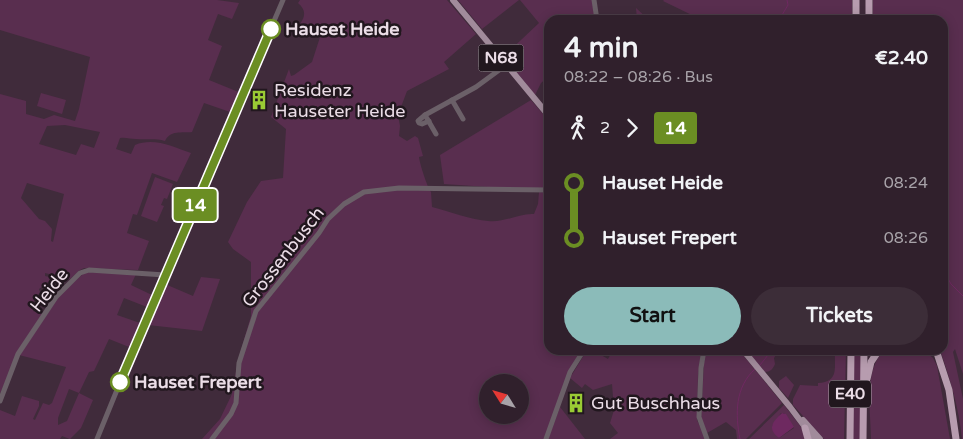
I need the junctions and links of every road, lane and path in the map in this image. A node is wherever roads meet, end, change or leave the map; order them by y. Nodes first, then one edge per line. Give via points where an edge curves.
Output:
1 (283, 0) edge
2 (453, 0) edge
3 (594, 0) edge
4 (856, 0) edge
5 (869, 0) edge
6 (596, 15) edge
7 (856, 15) edge
8 (869, 15) edge
9 (506, 65) junction
10 (452, 100) junction
11 (544, 110) edge
12 (425, 115) junction
13 (463, 119) dead end
14 (428, 121) junction
15 (436, 134) dead end
16 (544, 190) edge
17 (165, 275) junction
18 (581, 355) edge
19 (703, 355) edge
20 (747, 355) edge
21 (851, 355) edge
22 (864, 355) edge
23 (876, 355) edge
24 (933, 355) edge
25 (938, 355) edge
26 (941, 366) junction
27 (864, 389) junction
28 (0, 400) edge
29 (790, 407) junction
30 (805, 428) junction
31 (97, 439) edge
32 (212, 439) edge
33 (546, 439) edge
34 (707, 439) edge
35 (808, 439) edge
36 (814, 439) edge
37 (820, 439) edge
38 (850, 439) edge
39 (863, 439) edge
40 (956, 439) edge

1 - 17 street
2 - 9 main road, N68
3 - 6 street
4 - 7 highway
5 - 8 highway
9 - 10 street
9 - 11 main road, N68
10 - 12 street
10 - 13 street
12 - 14 street
12 - 14 street via 419,123
14 - 15 street
16 - 32 street, Grossenbusch via 399,188 364,192 344,204 328,219 256,311 239,363 236,403
17 - 28 street, Heide via 89,270 80,273 59,292 18,354
17 - 31 street
18 - 33 street via 570,372
19 - 34 street via 699,417
20 - 29 main road
21 - 38 highway, E40
22 - 27 highway, E40
23 - 27 highway
24 - 26 highway
25 - 26 highway
26 - 40 highway
27 - 39 highway, E40
29 - 30 main road
29 - 37 main road
30 - 35 highway
30 - 36 main road

